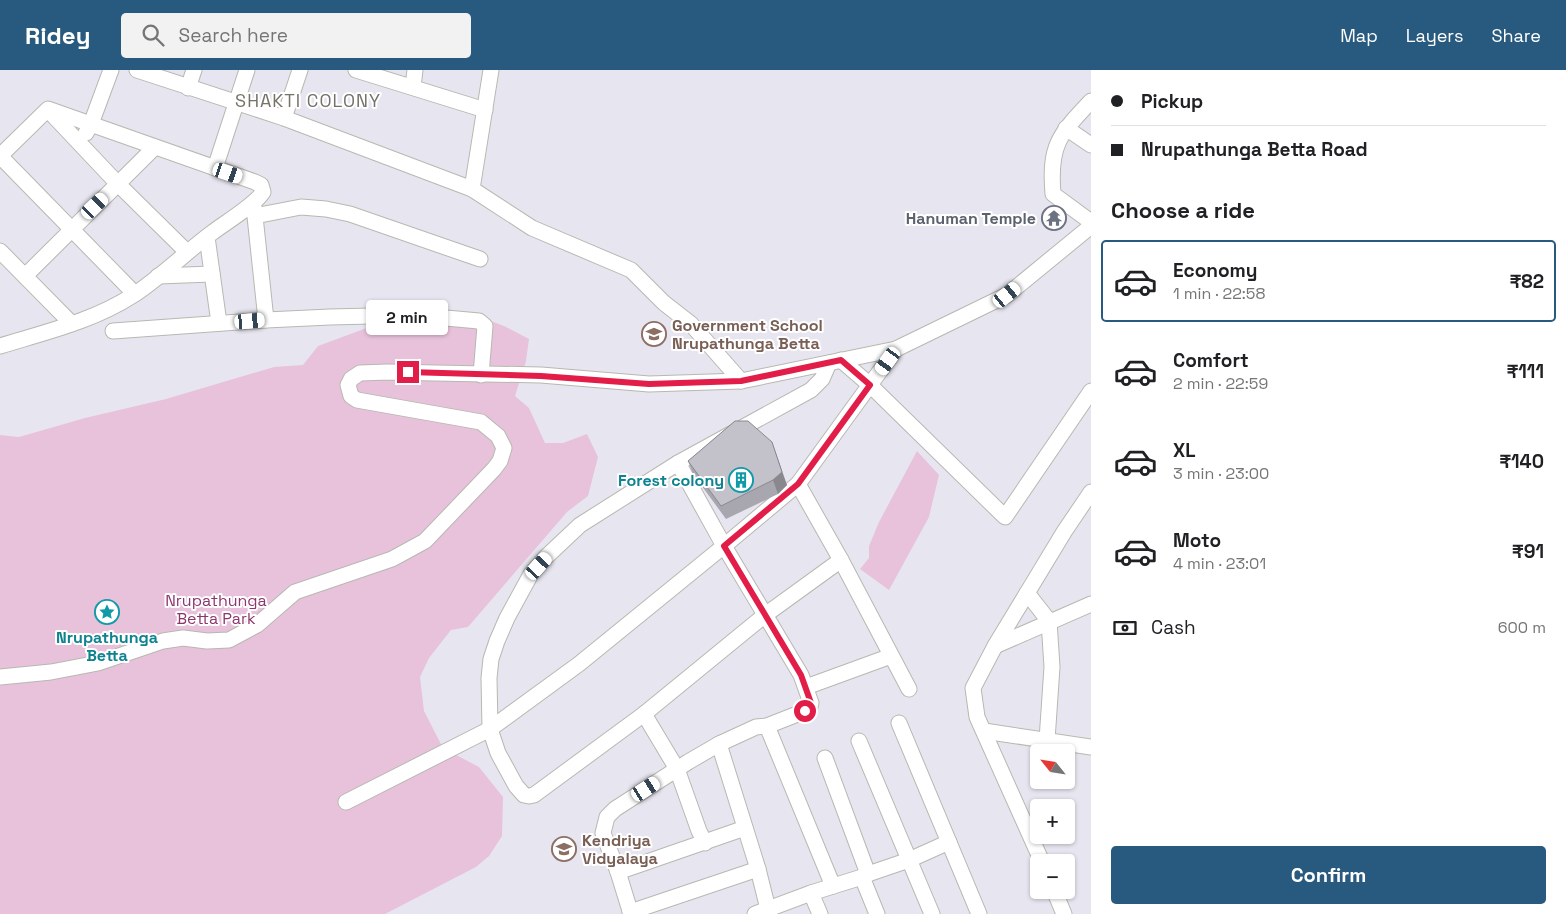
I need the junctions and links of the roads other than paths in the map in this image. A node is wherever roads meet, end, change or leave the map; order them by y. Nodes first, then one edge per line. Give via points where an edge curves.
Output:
1 (111, 70) edge
2 (137, 70) edge
3 (194, 70) edge
4 (247, 70) edge
5 (300, 70) edge
6 (356, 70) edge
7 (415, 70) edge
8 (491, 70) edge
9 (413, 87) junction
10 (188, 88) junction
11 (1091, 101) edge
12 (236, 103) junction
13 (48, 110) junction
14 (485, 110) junction
15 (284, 118) junction
16 (90, 124) junction
17 (1066, 128) junction
18 (80, 143) junction
19 (1091, 145) edge
20 (155, 147) junction
21 (0, 156) edge
22 (215, 168) junction
23 (118, 184) junction
24 (472, 189) junction
25 (254, 209) junction
26 (1091, 222) edge
27 (1091, 226) edge
28 (72, 230) junction
29 (207, 237) junction
30 (0, 252) edge
31 (187, 252) junction
32 (480, 259) dead end
33 (212, 274) junction
34 (25, 276) junction
35 (158, 276) junction
36 (136, 294) junction
37 (266, 320) junction
38 (219, 323) junction
39 (72, 324) junction
40 (113, 331) dead end
41 (0, 346) edge
42 (896, 349) junction
43 (835, 361) junction
44 (481, 374) junction
45 (741, 381) junction
46 (870, 385) junction
47 (1091, 391) edge
48 (678, 462) junction
49 (798, 484) junction
50 (1091, 492) edge
51 (724, 546) junction
52 (841, 560) junction
53 (1027, 593) junction
54 (1091, 604) edge
55 (765, 615) junction
56 (1049, 621) junction
57 (995, 646) junction
58 (891, 656) junction
59 (0, 677) edge
60 (806, 687) junction
61 (909, 689) dead end
62 (644, 714) junction
63 (900, 723) dead end
64 (767, 726) junction
65 (490, 729) junction
66 (984, 731) junction
67 (1048, 740) junction
68 (859, 741) dead end
69 (719, 744) junction
70 (1091, 747) edge
71 (825, 758) dead end
72 (677, 769) junction
73 (346, 802) dead end
74 (745, 828) junction
75 (949, 842) junction
76 (705, 843) junction
77 (1038, 854) edge
78 (910, 860) junction
79 (758, 870) junction
80 (618, 872) junction
81 (865, 876) junction
82 (833, 886) junction
83 (811, 893) junction
84 (1058, 899) edge
85 (761, 911) edge
86 (631, 913) edge
87 (820, 914) edge
88 (877, 914) edge
89 (932, 914) edge
90 (979, 914) edge
91 (1064, 914) edge

1 - 16 street
2 - 10 street
3 - 10 street
4 - 12 street
5 - 15 street
6 - 9 street
7 - 9 street
8 - 14 street
9 - 14 street
10 - 12 street
11 - 17 street
12 - 15 street
12 - 22 street
13 - 16 street
13 - 18 street
13 - 21 street
14 - 24 street
15 - 24 street
16 - 18 street
16 - 20 street
17 - 19 street
17 - 26 street via 1053,156 1052,194
18 - 23 street
20 - 22 street
20 - 23 street
21 - 28 street
22 - 25 street via 261,185 263,192
23 - 28 street
23 - 31 street
24 - 45 street via 532,228 631,270 691,324
25 - 29 street
25 - 32 street via 326,208
25 - 37 street
27 - 42 street via 1007,295
28 - 34 street
28 - 36 street
29 - 31 street
29 - 33 street
30 - 34 street
31 - 35 street
33 - 35 street
33 - 38 street
34 - 39 street
35 - 36 street
36 - 39 street
37 - 38 street
37 - 44 street via 413,315 479,321 485,326
38 - 40 street
39 - 41 street
42 - 43 street
42 - 46 street
43 - 45 street
43 - 46 street
43 - 48 street via 811,390
44 - 45 street via 649,384
44 - 59 street via 360,373 348,385 357,400 481,422 498,436 504,448 494,469 425,541 392,559 295,592 257,625 229,640 183,638 163,641 98,663
46 - 47 street via 1005,518
46 - 49 street
48 - 51 street
48 - 65 street via 580,525 531,574 507,618 492,659
49 - 51 street
49 - 52 street
50 - 53 street
51 - 55 street
51 - 65 street via 578,664
52 - 55 street
52 - 58 street
53 - 56 street
53 - 57 street
54 - 56 street
55 - 60 street
55 - 62 street
56 - 57 street
56 - 67 street via 1052,666
57 - 66 street via 973,688 977,717
58 - 60 street
58 - 61 street
60 - 64 street via 811,703 808,709
62 - 65 street via 534,796 524,795 516,786 498,753
62 - 72 street
63 - 75 street
64 - 69 street via 756,727
64 - 82 street
65 - 73 street
66 - 67 street
66 - 77 street
67 - 70 street
68 - 78 street
69 - 72 street
69 - 74 street
71 - 81 street
72 - 76 street
72 - 80 street via 607,817 603,833
74 - 76 street
74 - 79 street
75 - 78 street
75 - 90 street
76 - 80 street
78 - 81 street
78 - 89 street
79 - 85 street
79 - 86 street
80 - 86 street
81 - 82 street
81 - 88 street
82 - 83 street
83 - 85 street
83 - 87 street
84 - 91 street

